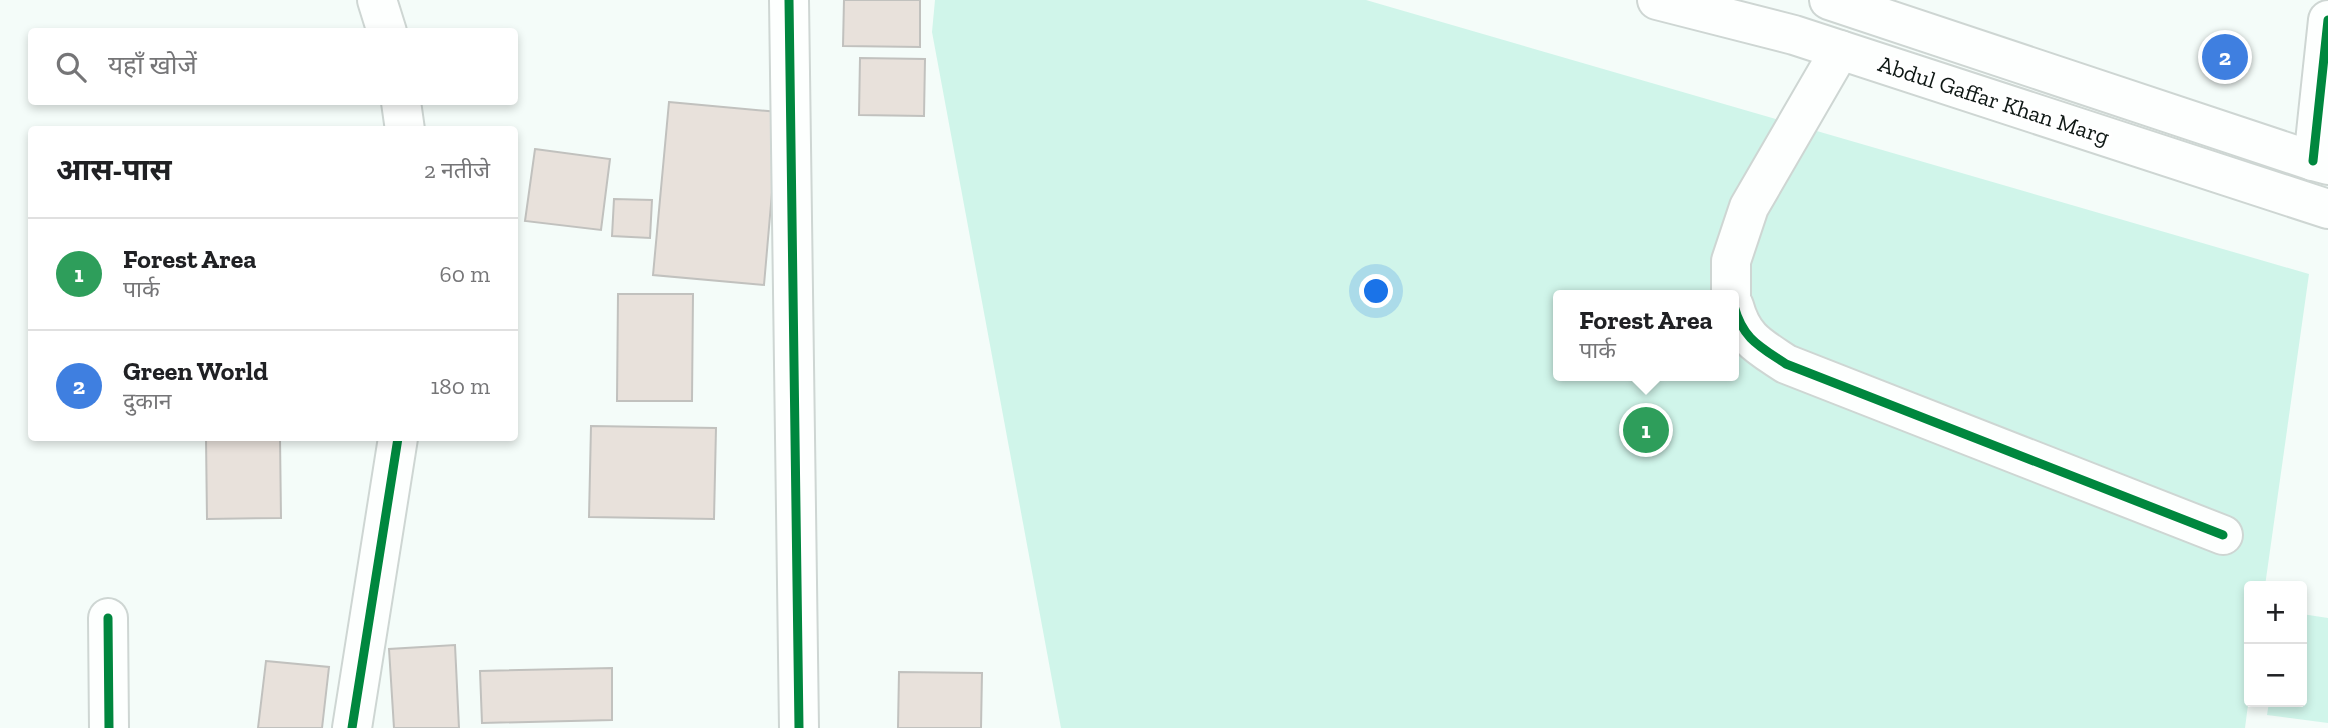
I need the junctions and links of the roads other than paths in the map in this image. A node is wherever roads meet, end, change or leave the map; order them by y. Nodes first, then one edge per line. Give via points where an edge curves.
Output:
1 (377, 0) edge
2 (789, 0) edge
3 (1657, 0) edge
4 (1829, 0) edge
5 (2328, 20) edge
6 (386, 28) edge
7 (1840, 50) junction
8 (401, 105) edge
9 (404, 126) edge
10 (2320, 163) edge
11 (2328, 209) edge
12 (1731, 290) edge
13 (1739, 325) edge
14 (398, 441) edge
15 (2223, 535) dead end
16 (108, 618) dead end
17 (109, 728) edge
18 (352, 728) edge
19 (799, 728) edge

1 - 6 street
2 - 19 street
3 - 7 street, Abdul Gaffar Khan Marg
4 - 10 street, Abdul Gaffar Khan Marg
5 - 10 street
7 - 11 street, Abdul Gaffar Khan Marg
7 - 12 street via 1749,207 1731,261
8 - 9 street
13 - 15 street via 1750,340 1786,365
14 - 18 street
16 - 17 street

